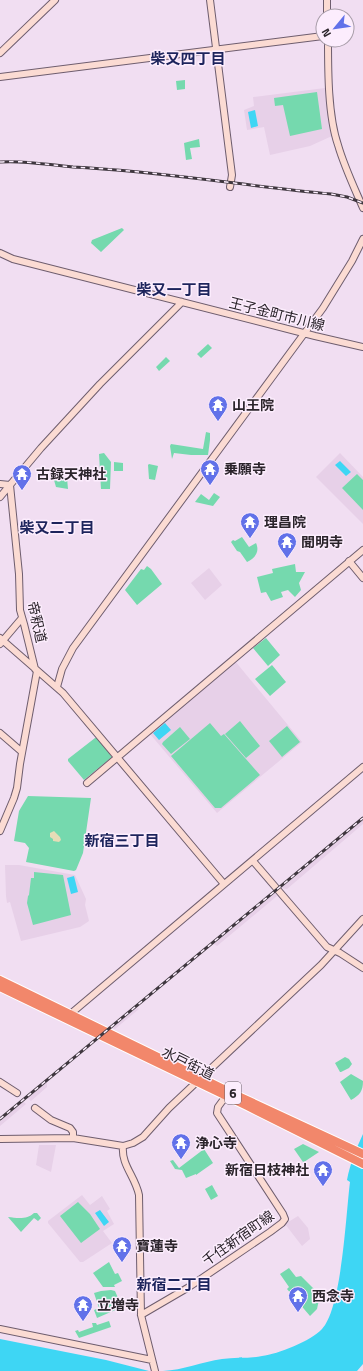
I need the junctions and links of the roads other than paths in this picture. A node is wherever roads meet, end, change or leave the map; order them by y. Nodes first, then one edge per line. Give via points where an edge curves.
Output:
1 (55, 0) edge
2 (210, 0) edge
3 (315, 37) edge
4 (328, 48) edge
5 (216, 50) junction
6 (0, 53) edge
7 (0, 77) edge
8 (230, 187) dead end
9 (363, 208) edge
10 (363, 239) edge
11 (0, 253) edge
12 (182, 302) junction
13 (304, 333) junction
14 (363, 347) edge
15 (0, 484) edge
16 (10, 485) junction
17 (0, 497) edge
18 (363, 550) edge
19 (349, 561) junction
20 (363, 578) edge
21 (22, 618) junction
22 (1, 641) edge
23 (36, 670) junction
24 (57, 687) junction
25 (0, 733) edge
26 (22, 752) junction
27 (117, 757) junction
28 (363, 768) edge
29 (87, 783) dead end
30 (0, 831) edge
31 (253, 861) junction
32 (224, 884) junction
33 (363, 919) edge
34 (335, 951) junction
35 (363, 968) edge
36 (0, 980) edge
37 (0, 987) edge
38 (68, 1016) junction
39 (199, 1080) junction
40 (0, 1082) edge
41 (17, 1093) dead end
42 (226, 1096) junction
43 (35, 1108) dead end
44 (73, 1138) junction
45 (0, 1139) edge
46 (123, 1146) junction
47 (351, 1153) junction
48 (363, 1154) edge
49 (363, 1164) edge
50 (141, 1315) junction
51 (0, 1329) edge
52 (152, 1361) junction
53 (155, 1371) edge

1 - 6 street
2 - 5 street
3 - 5 street
4 - 9 street via 335,136
5 - 7 street
5 - 8 street via 232,175
10 - 13 street via 330,297
11 - 12 street, 王子金町市川線 via 13,259
12 - 13 street, 王子金町市川線
12 - 16 street via 100,384
13 - 14 street, 王子金町市川線
13 - 24 street via 73,648 62,669
15 - 16 street
16 - 17 street
16 - 21 street, 帝釈道
18 - 19 street
19 - 20 street
19 - 27 street
21 - 22 street
21 - 23 street, 帝釈道
22 - 23 street
23 - 24 street
23 - 26 street, 帝釈道
24 - 27 street
25 - 26 street
26 - 30 street, 帝釈道 via 14,798
27 - 29 street
27 - 32 street
28 - 31 street
31 - 32 street
31 - 34 street via 327,947
32 - 38 street
33 - 34 street
34 - 35 street
34 - 39 street
36 - 38 highway, 水戸街道 / 6
37 - 38 highway, 水戸街道 / 6
38 - 39 highway, 水戸街道 / 6
39 - 42 highway, 水戸街道 / 6
39 - 46 street via 162,1114 143,1137
39 - 47 highway, 水戸街道 / 6
40 - 41 street
42 - 47 highway, 水戸街道 / 6
42 - 50 street, 千住新宿町線 via 217,1112 285,1219 189,1287
43 - 44 street via 51,1120 70,1128
44 - 45 street
44 - 46 street
46 - 50 street via 122,1158 140,1194
47 - 48 highway, 水戸街道 / 6
47 - 49 highway, 水戸街道 / 6
50 - 52 street
51 - 52 street
52 - 53 street

